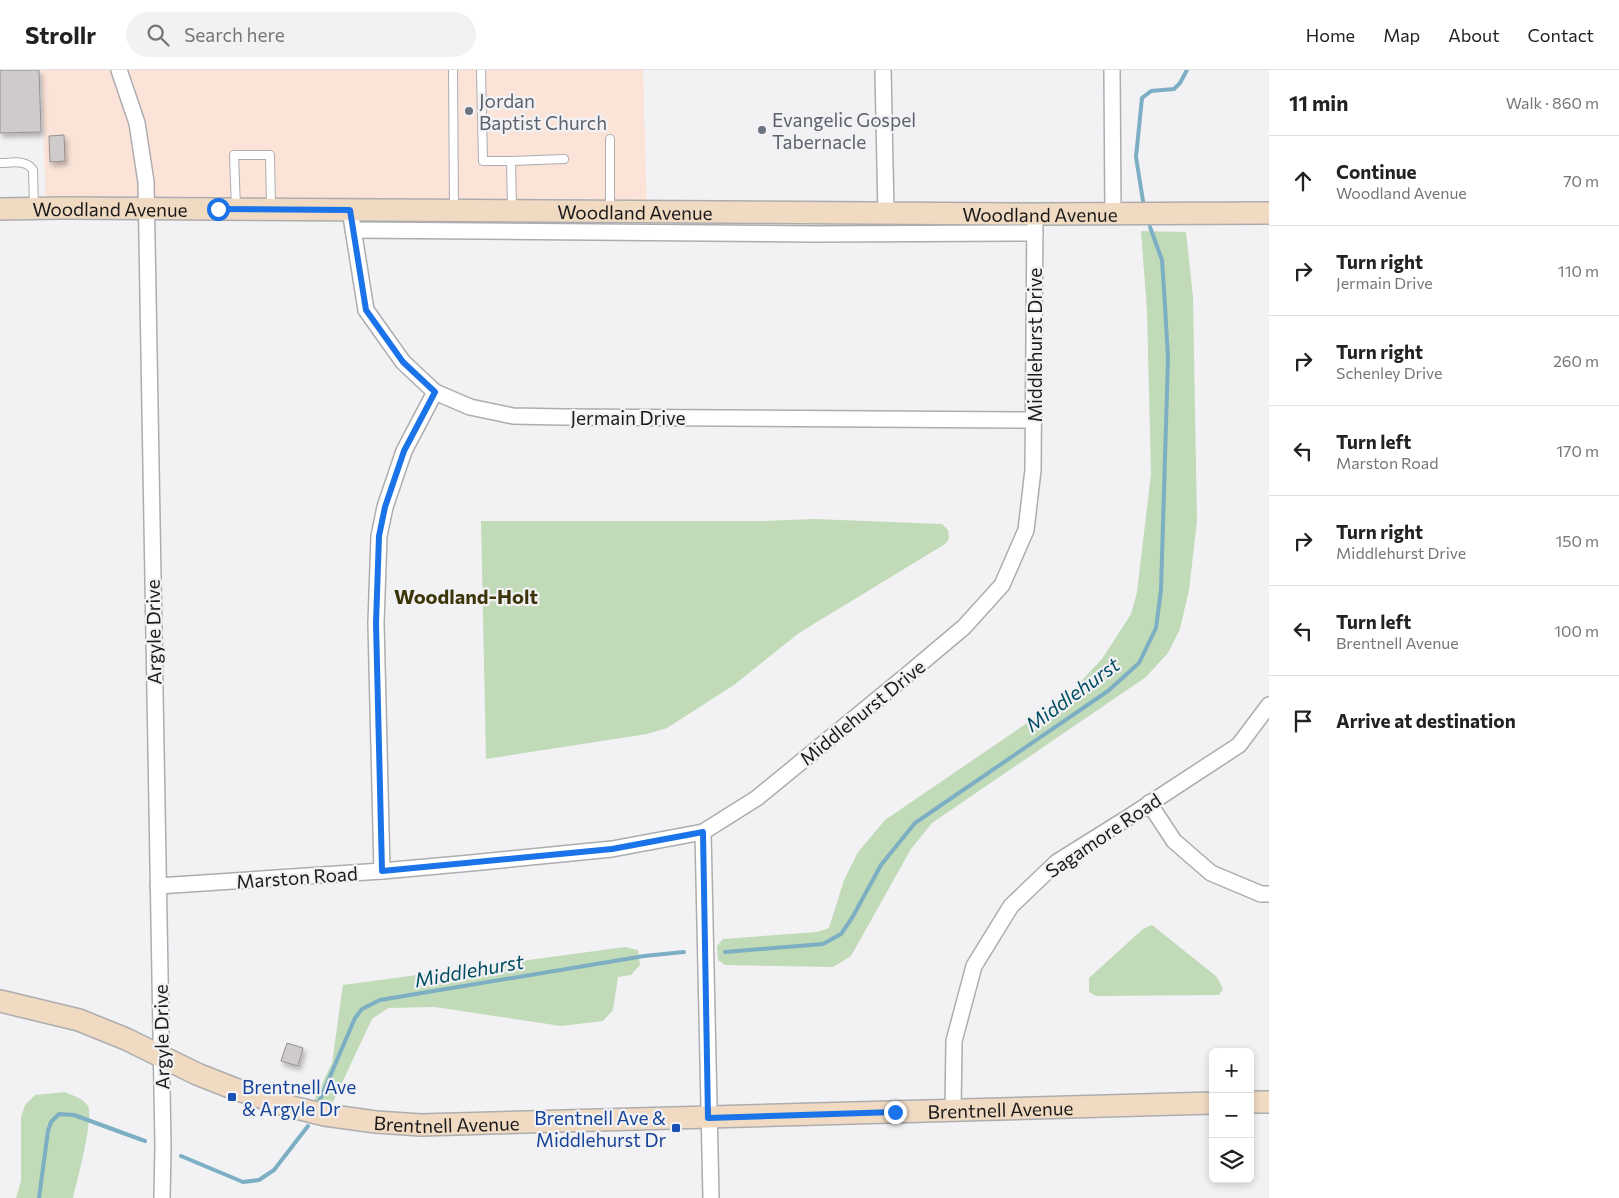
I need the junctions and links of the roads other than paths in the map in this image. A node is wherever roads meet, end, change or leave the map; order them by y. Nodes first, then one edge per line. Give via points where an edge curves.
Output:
1 (119, 70) edge
2 (452, 70) edge
3 (481, 70) edge
4 (884, 70) edge
5 (1112, 70) edge
6 (610, 139) dead end
7 (564, 159) dead end
8 (511, 161) junction
9 (0, 163) edge
10 (34, 208) junction
11 (146, 208) junction
12 (0, 209) edge
13 (236, 209) junction
14 (271, 209) junction
15 (454, 210) junction
16 (512, 211) junction
17 (610, 211) junction
18 (886, 213) junction
19 (1269, 213) edge
20 (1113, 214) junction
21 (351, 220) junction
22 (1035, 224) junction
23 (435, 392) junction
24 (1033, 420) junction
25 (1269, 705) edge
26 (1149, 803) junction
27 (703, 832) junction
28 (382, 871) junction
29 (158, 886) junction
30 (1269, 894) edge
31 (0, 1001) edge
32 (161, 1055) junction
33 (1254, 1102) edge
34 (1269, 1102) edge
35 (1209, 1103) edge
36 (953, 1110) junction
37 (708, 1118) junction
38 (162, 1198) edge
39 (711, 1198) edge

1 - 11 street, Argyle Drive via 137,123 146,182
2 - 15 lane
3 - 8 lane via 482,161
4 - 18 street
5 - 20 street
6 - 17 lane
7 - 8 lane
8 - 16 lane
9 - 10 lane via 24,162 29,165
10 - 11 street, Woodland Avenue
10 - 12 street, Woodland Avenue
11 - 13 street, Woodland Avenue
11 - 29 street, Argyle Drive
13 - 14 street, Woodland Avenue
13 - 14 lane via 234,155 270,154
14 - 21 street, Woodland Avenue
15 - 16 street, Woodland Avenue
15 - 21 street, Woodland Avenue
16 - 17 street, Woodland Avenue
17 - 18 street, Woodland Avenue
18 - 22 street, Woodland Avenue
19 - 20 street, Woodland Avenue
20 - 22 street, Woodland Avenue
21 - 22 street via 816,234
21 - 23 street, Jermain Drive via 366,310 403,362
22 - 24 street, Middlehurst Drive
23 - 24 street, Jermain Drive via 470,407 513,416
23 - 28 street via 404,451 379,536 376,623
24 - 27 street, Middlehurst Drive via 1033,470 1026,530 1002,585 964,627 907,675 757,798
25 - 26 street, Sagamore Road via 1238,745
26 - 30 street via 1174,841 1211,872 1261,894
26 - 36 street, Sagamore Road via 1057,862 1011,906 974,966 954,1041
27 - 28 street, Marston Road via 612,849
27 - 37 street
28 - 29 street, Marston Road
29 - 32 street, Argyle Drive
31 - 32 street, Brentnell Avenue via 79,1020
32 - 37 street, Brentnell Avenue via 197,1074 288,1106 376,1122 421,1125
32 - 38 street, Argyle Drive
33 - 34 street
35 - 36 street, Brentnell Avenue
36 - 37 street, Brentnell Avenue
37 - 39 street

